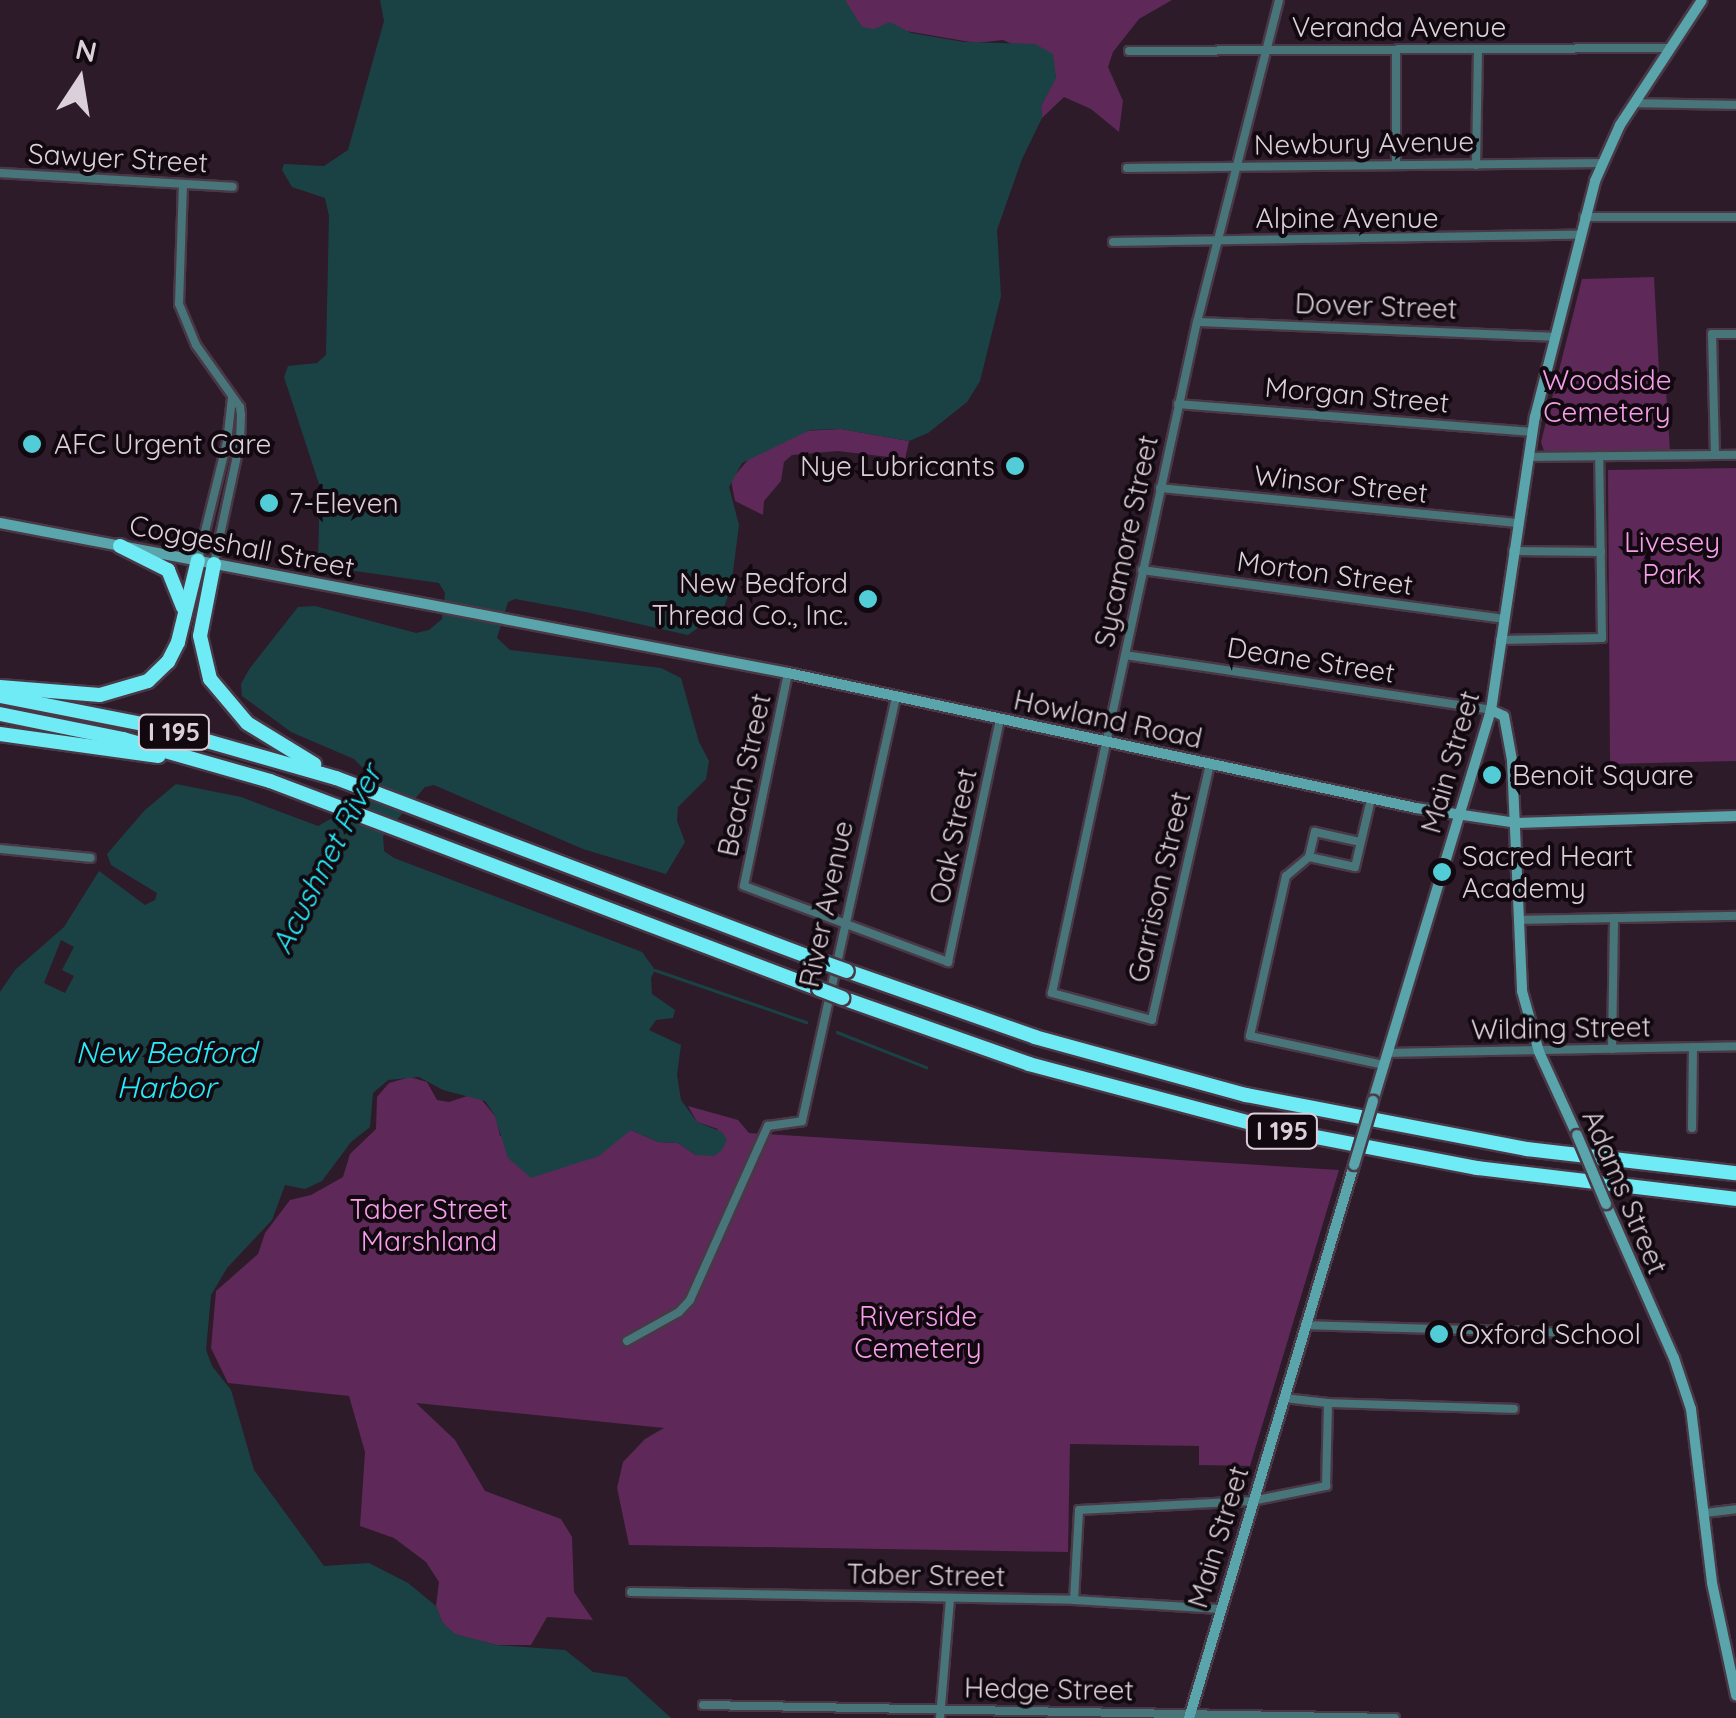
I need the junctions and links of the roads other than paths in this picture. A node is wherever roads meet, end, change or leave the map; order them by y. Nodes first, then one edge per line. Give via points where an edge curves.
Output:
1 (1278, 0) edge
2 (1702, 0) edge
3 (1669, 48) junction
4 (1478, 49) junction
5 (1396, 50) junction
6 (1265, 51) junction
7 (1129, 52) dead end
8 (1634, 103) junction
9 (1736, 104) edge
10 (1601, 164) junction
11 (1396, 165) junction
12 (1476, 165) junction
13 (1234, 167) junction
14 (1127, 168) dead end
15 (0, 173) edge
16 (183, 184) junction
17 (233, 188) dead end
18 (1584, 218) junction
19 (1736, 218) edge
20 (1580, 235) junction
21 (1113, 242) dead end
22 (1215, 242) junction
23 (1196, 322) junction
24 (1736, 334) edge
25 (1554, 336) junction
26 (232, 398) junction
27 (1178, 404) junction
28 (1532, 432) junction
29 (1736, 455) edge
30 (1528, 456) junction
31 (1599, 456) junction
32 (1715, 456) junction
33 (1160, 488) junction
34 (0, 523) edge
35 (1518, 524) junction
36 (120, 546) junction
37 (1513, 551) junction
38 (1600, 552) junction
39 (198, 560) junction
40 (214, 564) junction
41 (1142, 570) junction
42 (475, 613) joint
43 (1502, 619) junction
44 (182, 628) junction
45 (1500, 640) junction
46 (1125, 654) junction
47 (788, 673) junction
48 (0, 687) edge
49 (0, 696) edge
50 (896, 696) junction
51 (1491, 710) junction
52 (0, 714) edge
53 (1000, 719) junction
54 (0, 734) edge
55 (1107, 742) junction
56 (1210, 764) junction
57 (254, 776) junction
58 (345, 782) junction
59 (1371, 799) junction
60 (1458, 814) junction
61 (1736, 816) edge
62 (1516, 823) junction
63 (1360, 842) junction
64 (0, 849) edge
65 (1309, 856) junction
66 (92, 858) dead end
67 (1736, 916) edge
68 (1614, 918) junction
69 (1518, 920) junction
70 (846, 924) junction
71 (1152, 1020) joint
72 (1736, 1046) edge
73 (1693, 1048) junction
74 (1612, 1049) junction
75 (1539, 1052) junction
76 (1386, 1059) junction
77 (1692, 1128) dead end
78 (1736, 1174) edge
79 (1736, 1199) edge
80 (1305, 1325) junction
81 (1568, 1334) dead end
82 (627, 1340) dead end
83 (1284, 1398) junction
84 (1328, 1404) junction
85 (1514, 1409) dead end
86 (1252, 1501) junction
87 (1736, 1509) edge
88 (1705, 1513) junction
89 (631, 1592) dead end
90 (950, 1599) junction
91 (1074, 1600) junction
92 (1220, 1609) junction
93 (1736, 1696) edge
94 (703, 1705) dead end
95 (940, 1714) edge
96 (1189, 1716) edge
97 (1395, 1718) edge

1 - 6 street, Sycamore Street
2 - 3 main road, Main Street
3 - 4 street, Veranda Avenue
3 - 8 main road, Main Street
4 - 5 street, Veranda Avenue
4 - 12 street
5 - 6 street, Veranda Avenue
5 - 11 street
6 - 7 street, Veranda Avenue
6 - 13 street, Sycamore Street
8 - 9 street
8 - 10 main road, Main Street
10 - 12 street, Newbury Avenue
10 - 18 main road, Main Street
11 - 12 street, Newbury Avenue
11 - 13 street, Newbury Avenue
13 - 14 street, Newbury Avenue
13 - 22 street, Sycamore Street
15 - 16 street, Sawyer Street
16 - 17 street, Sawyer Street
16 - 26 street via 178,304
18 - 19 street
18 - 20 main road, Main Street
20 - 22 street, Alpine Avenue
20 - 25 main road, Main Street
21 - 22 street, Alpine Avenue
22 - 23 street, Sycamore Street
23 - 25 street, Dover Street
23 - 27 street, Sycamore Street
24 - 32 street via 1712,334
25 - 28 main road, Main Street
26 - 39 street
26 - 40 street via 240,406 242,433
27 - 28 street, Morgan Street
27 - 33 street, Sycamore Street
28 - 30 main road, Main Street
29 - 32 street
30 - 31 street
30 - 35 main road, Main Street
31 - 32 street
31 - 38 street
33 - 35 street, Winsor Street
33 - 41 street, Sycamore Street
34 - 36 main road, Coggeshall Street
35 - 37 main road, Main Street
36 - 39 main road, Coggeshall Street
36 - 44 highway via 173,576 183,603
37 - 38 street
37 - 43 main road, Main Street
38 - 45 street via 1602,638
39 - 40 main road, Coggeshall Street
39 - 44 highway
40 - 42 main road, Coggeshall Street
40 - 58 highway via 200,636 202,661 217,691 261,734
41 - 43 street, Morton Street
41 - 46 street, Sycamore Street
42 - 47 main road, Howland Road
43 - 45 main road, Main Street
44 - 48 highway via 164,666 129,690 92,695
45 - 51 main road, Main Street
46 - 51 street, Deane Street
46 - 55 street, Sycamore Street
47 - 50 main road, Howland Road
47 - 70 street, Beach Street via 744,886
49 - 58 highway, I 195 via 174,732
50 - 53 main road, Howland Road
50 - 70 street, River Avenue
51 - 60 main road, Main Street
51 - 62 main road, Adams Street via 1504,716 1508,730
52 - 57 highway, I 195 via 124,739
53 - 55 main road, Howland Road
53 - 70 street, Oak Street via 948,962
54 - 57 highway
55 - 56 main road, Howland Road
55 - 71 street, Sycamore Street via 1052,992
56 - 59 main road, Howland Road
56 - 71 street, Garrison Street
57 - 79 highway, I 195, bridge via 1044,1069 1252,1124 1496,1171
58 - 78 highway, I 195, bridge via 1035,1037 1246,1095 1526,1149
59 - 60 main road, Howland Road
59 - 63 street
60 - 62 main road, Howland Road
60 - 76 main road, Main Street
61 - 62 main road, Howland Road
62 - 69 main road, Adams Street
63 - 65 street via 1315,832
63 - 65 street via 1355,867
64 - 66 street
65 - 76 street, Wilding Street via 1292,868 1282,888 1250,1036
67 - 68 street
68 - 69 street
68 - 74 street
69 - 75 main road, Adams Street via 1522,991
70 - 82 street, River Avenue via 802,1122 768,1126 690,1300
72 - 73 street, Wilding Street
73 - 74 street, Wilding Street
73 - 77 street
74 - 75 street, Wilding Street
75 - 76 street, Wilding Street
75 - 88 main road, Adams Street, bridge via 1684,1383
76 - 80 main road, Main Street, bridge
80 - 81 street
80 - 83 main road, Main Street
83 - 84 street
83 - 86 main road, Main Street
84 - 85 street
84 - 86 street via 1326,1486
86 - 91 street via 1078,1510
86 - 92 main road, Main Street
87 - 88 street
88 - 93 main road, Adams Street
89 - 90 street, Taber Street
90 - 91 street, Taber Street
90 - 95 street
91 - 92 street, Taber Street
92 - 96 main road, Main Street
94 - 95 street, Hedge Street
95 - 96 street, Hedge Street
96 - 97 street, Hedge Street

